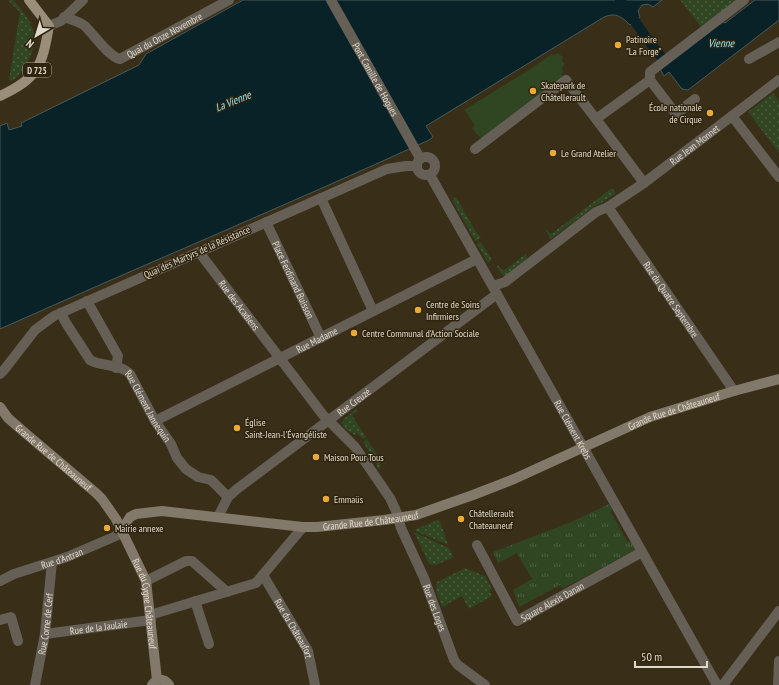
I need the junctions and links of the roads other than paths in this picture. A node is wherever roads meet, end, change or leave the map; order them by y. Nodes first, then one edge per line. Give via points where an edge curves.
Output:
1 (29, 0) edge
2 (83, 0) edge
3 (229, 0) edge
4 (331, 0) edge
5 (744, 0) edge
6 (64, 17) junction
7 (49, 26) junction
8 (779, 42) edge
9 (749, 59) dead end
10 (650, 80) junction
11 (779, 80) edge
12 (0, 96) edge
13 (695, 100) dead end
14 (732, 116) junction
15 (596, 120) junction
16 (475, 149) dead end
17 (417, 158) junction
18 (430, 175) junction
19 (779, 177) edge
20 (644, 183) junction
21 (321, 198) junction
22 (608, 207) junction
23 (266, 222) junction
24 (199, 252) junction
25 (477, 259) junction
26 (495, 290) junction
27 (88, 301) junction
28 (373, 311) junction
29 (61, 313) junction
30 (321, 338) junction
31 (280, 358) junction
32 (116, 368) junction
33 (0, 374) edge
34 (779, 380) edge
35 (734, 391) junction
36 (0, 407) edge
37 (156, 421) junction
38 (328, 421) junction
39 (583, 447) junction
40 (228, 497) junction
41 (218, 517) junction
42 (399, 518) junction
43 (303, 527) junction
44 (122, 530) junction
45 (477, 545) dead end
46 (642, 552) junction
47 (52, 562) junction
48 (263, 575) junction
49 (0, 581) edge
50 (146, 581) junction
51 (227, 592) junction
52 (194, 601) junction
53 (779, 612) edge
54 (151, 618) junction
55 (0, 620) edge
56 (45, 634) junction
57 (18, 641) dead end
58 (209, 644) dead end
59 (779, 661) edge
60 (155, 682) edge
61 (35, 685) edge
62 (169, 685) edge
63 (315, 685) edge
64 (485, 685) edge
65 (717, 685) edge
66 (723, 685) edge
67 (778, 685) edge

1 - 7 main road
2 - 6 street
3 - 6 street, Quai du Onze Novembre via 120,59 113,56 84,26
4 - 17 street, Pont Camille de Hogues
5 - 10 street via 650,72
6 - 7 street
7 - 12 main road, D 725 via 43,56 36,72 25,83
8 - 9 street
10 - 13 street via 676,114
10 - 15 street
11 - 14 street, Rue Jean Monnet
14 - 19 street
14 - 20 street, Rue Jean Monnet
15 - 16 street via 566,80
15 - 20 street
17 - 18 street via 418,172 424,176
17 - 18 street via 426,157 434,161 435,167
17 - 21 street, Quai des Martyrs de la Résistance via 406,166 387,169
18 - 25 street, Rue Clément Krebs
20 - 22 street, Rue Jean Monnet
21 - 23 street, Quai des Martyrs de la Résistance
21 - 28 street
22 - 26 street, Rue Creuzé via 596,212
22 - 35 street, Rue du Quatre Septembre
23 - 24 street, Quai des Martyrs de la Résistance
23 - 30 street, Place Ferdinand Buisson
24 - 27 street, Quai des Martyrs de la Résistance
24 - 31 street, Rue des Acadiens
25 - 26 street, Rue Clément Krebs
25 - 28 street, Rue Madame
26 - 38 street, Rue Creuzé
26 - 39 street, Rue Clément Krebs
27 - 29 street, Quai des Martyrs de la Résistance
27 - 32 street, Rue Clément Jannequin via 118,356
28 - 30 street, Rue Madame
29 - 32 street via 90,360
29 - 33 street, Quai des Martyrs de la Résistance via 35,330
30 - 31 street, Rue Madame
31 - 37 street, Rue Madame
31 - 38 street, Rue des Acadiens
32 - 37 street, Rue Clément Jannequin via 130,374
34 - 35 main road, Grande Rue de Châteauneuf
35 - 39 main road, Grande Rue de Châteauneuf via 650,417
36 - 44 main road, Grande Rue de Châteauneuf via 8,418 99,496
37 - 40 street, Rue Clément Jannequin via 186,469 198,477 211,480
38 - 40 street, Rue Creuzé
38 - 42 street, Rue des Loges via 363,459 390,498
39 - 42 main road, Grande Rue de Châteauneuf via 490,489 416,515
39 - 46 street, Rue Clément Krebs
40 - 41 street, Rue Creuzé
41 - 43 main road, Grande Rue de Châteauneuf
41 - 44 main road, Grande Rue de Châteauneuf via 149,511 130,517
42 - 43 main road, Grande Rue de Châteauneuf
42 - 64 street, Rue des Loges via 454,660
43 - 48 street, Rue de la Jaulaie
44 - 47 street, Rue d'Antran via 116,536
44 - 50 main road, Rue du Cygne Châteauneuf
45 - 46 street, Square Alexis Danan via 517,621
46 - 65 street, Rue Clément Krebs
47 - 49 street, Rue d'Antran
47 - 56 street, Rue Corne de Cerf
48 - 51 street, Rue de la Jaulaie via 256,583
48 - 63 street, Rue du Châteaufort via 308,651
50 - 51 street via 186,561 192,561
50 - 54 main road, Rue du Cygne Châteauneuf
51 - 52 street, Rue de la Jaulaie
52 - 54 street, Rue de la Jaulaie
52 - 58 street
53 - 66 street
54 - 56 street, Rue de la Jaulaie
54 - 60 main road, Rue du Cygne Châteauneuf
55 - 57 street via 11,617
56 - 61 street, Rue Corne de Cerf
59 - 67 street
60 - 62 main road via 164,680

